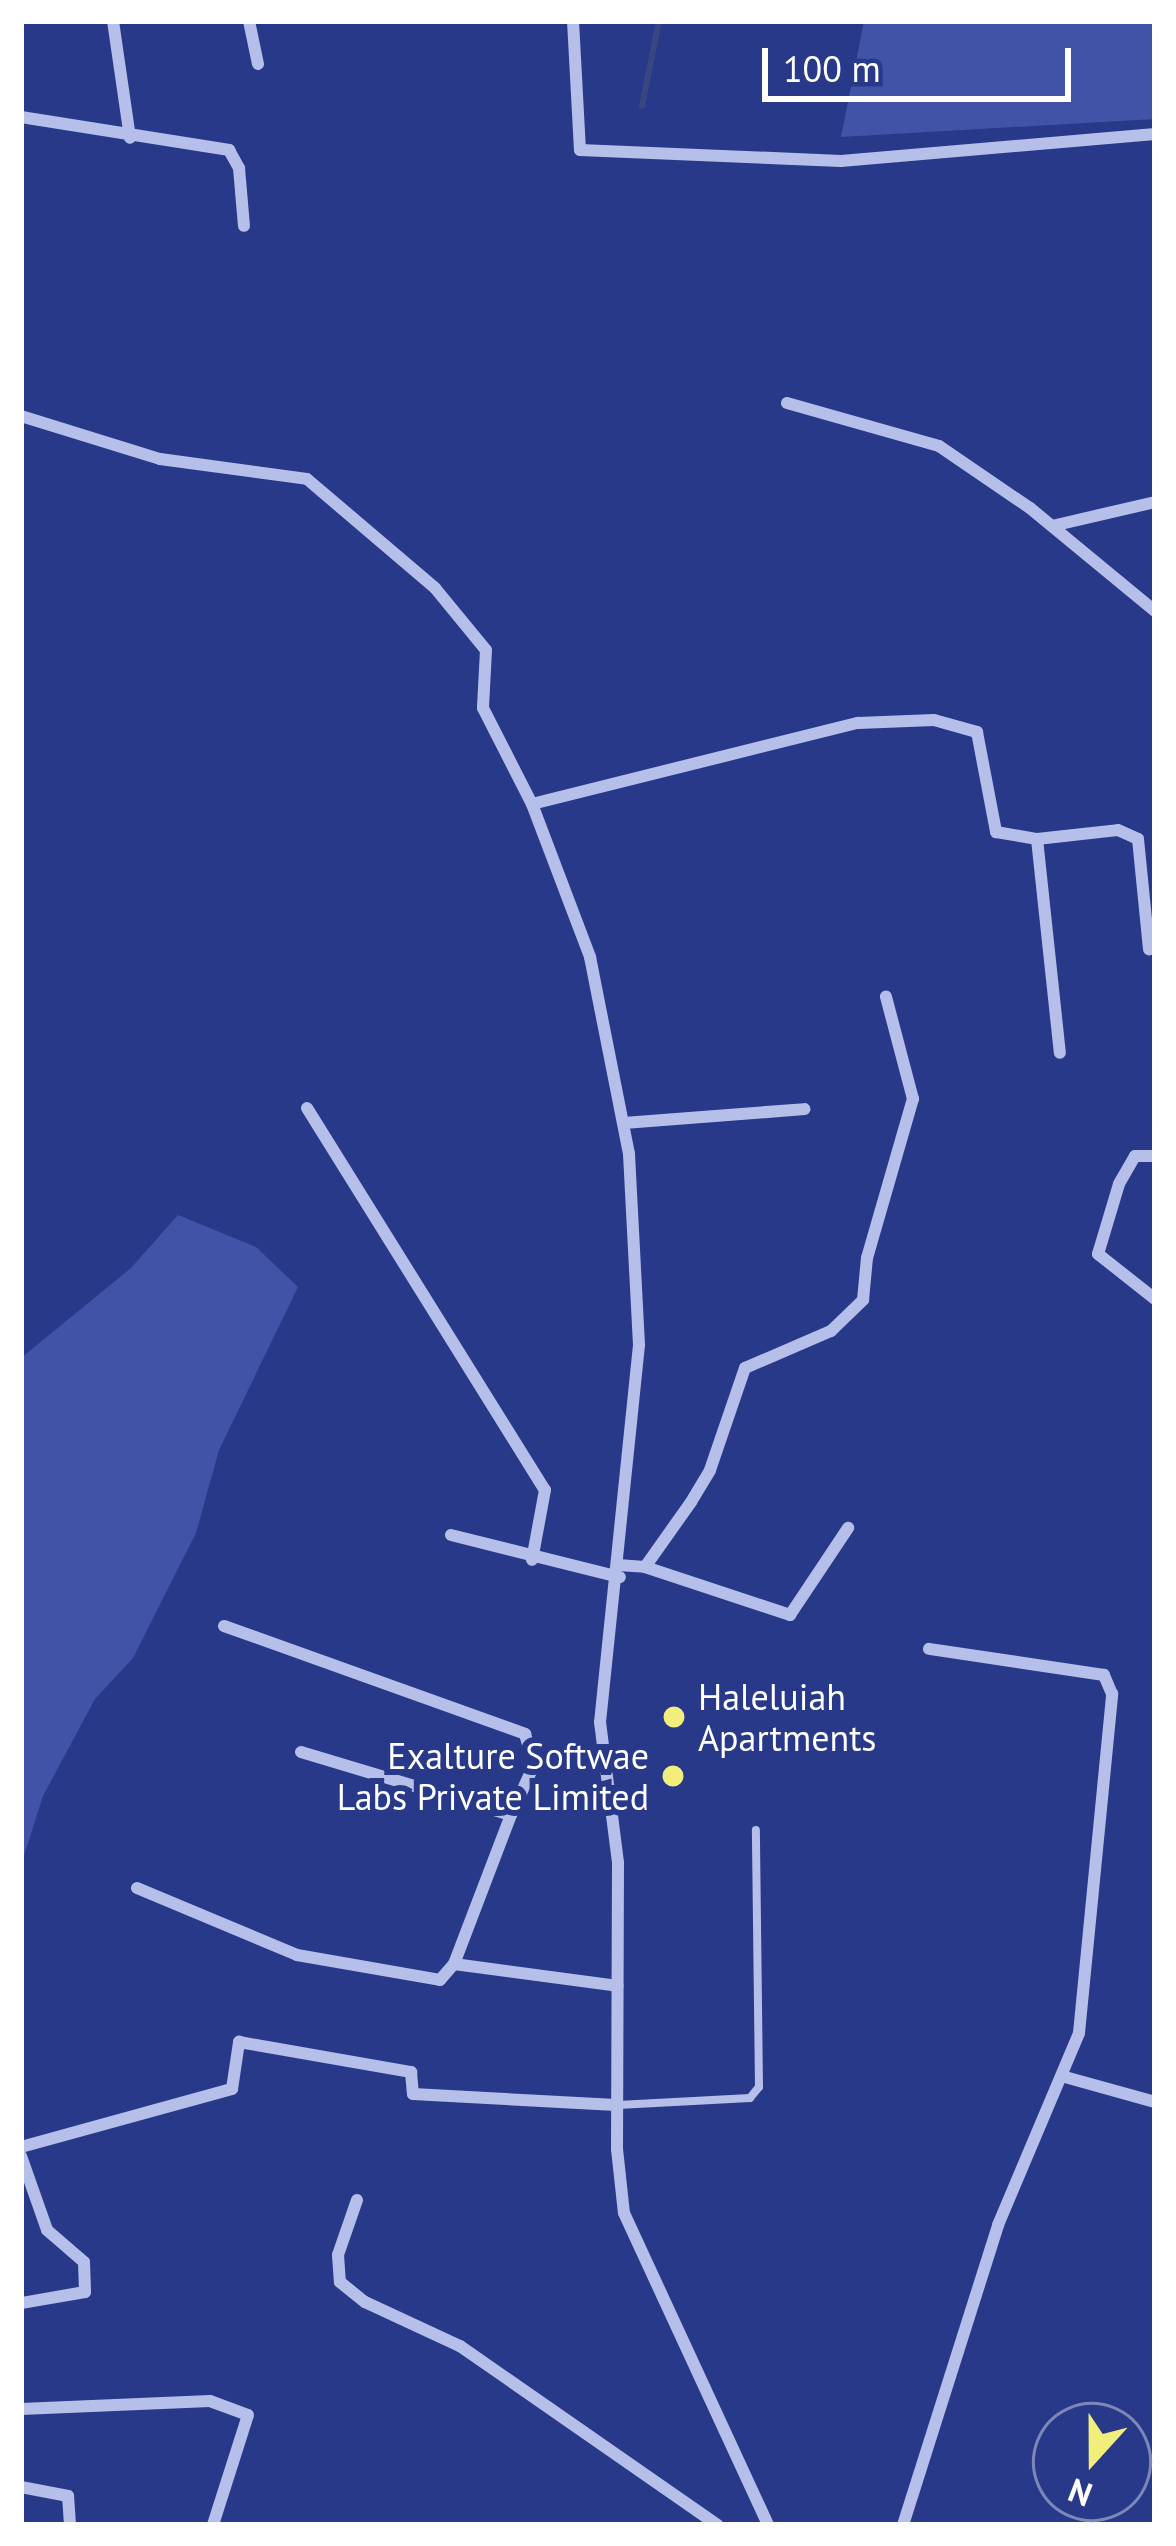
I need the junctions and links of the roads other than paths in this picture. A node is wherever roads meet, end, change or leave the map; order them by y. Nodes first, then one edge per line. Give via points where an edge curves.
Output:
1 (113, 21) edge
2 (249, 21) edge
3 (573, 21) edge
4 (258, 64) dead end
5 (21, 117) edge
6 (1155, 134) edge
7 (130, 138) junction
8 (244, 226) dead end
9 (787, 403) dead end
10 (21, 416) edge
11 (1155, 502) edge
12 (1052, 526) junction
13 (1155, 611) edge
14 (532, 804) junction
15 (1037, 838) junction
16 (1149, 950) dead end
17 (886, 997) dead end
18 (1060, 1053) dead end
19 (307, 1108) dead end
20 (804, 1109) dead end
21 (624, 1124) junction
22 (1155, 1156) edge
23 (1155, 1299) edge
24 (848, 1528) dead end
25 (451, 1535) dead end
26 (532, 1561) junction
27 (645, 1567) junction
28 (619, 1571) junction
29 (224, 1626) dead end
30 (929, 1649) dead end
31 (302, 1752) dead end
32 (604, 1763) junction
33 (534, 1765) junction
34 (511, 1815) junction
35 (756, 1830) dead end
36 (137, 1888) dead end
37 (454, 1964) junction
38 (618, 1986) junction
39 (1065, 2077) junction
40 (1155, 2102) edge
41 (616, 2105) junction
42 (21, 2151) edge
43 (357, 2200) dead end
44 (21, 2303) edge
45 (21, 2409) edge
46 (21, 2487) edge
47 (70, 2525) edge
48 (213, 2525) edge
49 (718, 2525) edge
50 (768, 2525) edge
51 (903, 2525) edge

1 - 7 street
2 - 4 street
3 - 6 street via 580,150 841,161
5 - 7 street
7 - 8 street via 229,149 239,168
9 - 12 street via 939,446
10 - 14 street via 160,459 307,479 435,588 487,650 483,708
11 - 12 street
12 - 13 street
14 - 15 street via 858,722 934,720 977,732 996,832
14 - 21 street via 590,957
15 - 16 street via 1118,830 1138,839
15 - 18 street
17 - 27 street via 913,1099 867,1258 863,1300 831,1331 745,1367 710,1470
19 - 26 street via 544,1490
20 - 21 street
21 - 28 street via 639,1345
22 - 23 street via 1136,1156 1119,1184 1098,1254
24 - 27 street via 790,1615
25 - 26 street
26 - 28 street
27 - 28 street
28 - 32 street via 600,1722
29 - 33 street via 525,1734
30 - 39 street via 1104,1675 1112,1694 1079,2033
31 - 34 street
32 - 33 street
32 - 38 street via 618,1863
33 - 34 street
34 - 37 street
35 - 41 lane via 759,2086 750,2098
36 - 37 street via 297,1955 440,1980
37 - 38 street
38 - 41 street
39 - 40 street
39 - 51 street via 1049,2097 998,2224
41 - 42 street via 413,2094 411,2072 239,2042 232,2089
41 - 50 street via 624,2213
42 - 44 street via 46,2230 84,2262 85,2292
43 - 49 street via 338,2255 340,2282 364,2302 460,2346
45 - 48 street via 210,2401 248,2415
46 - 47 street via 68,2496

